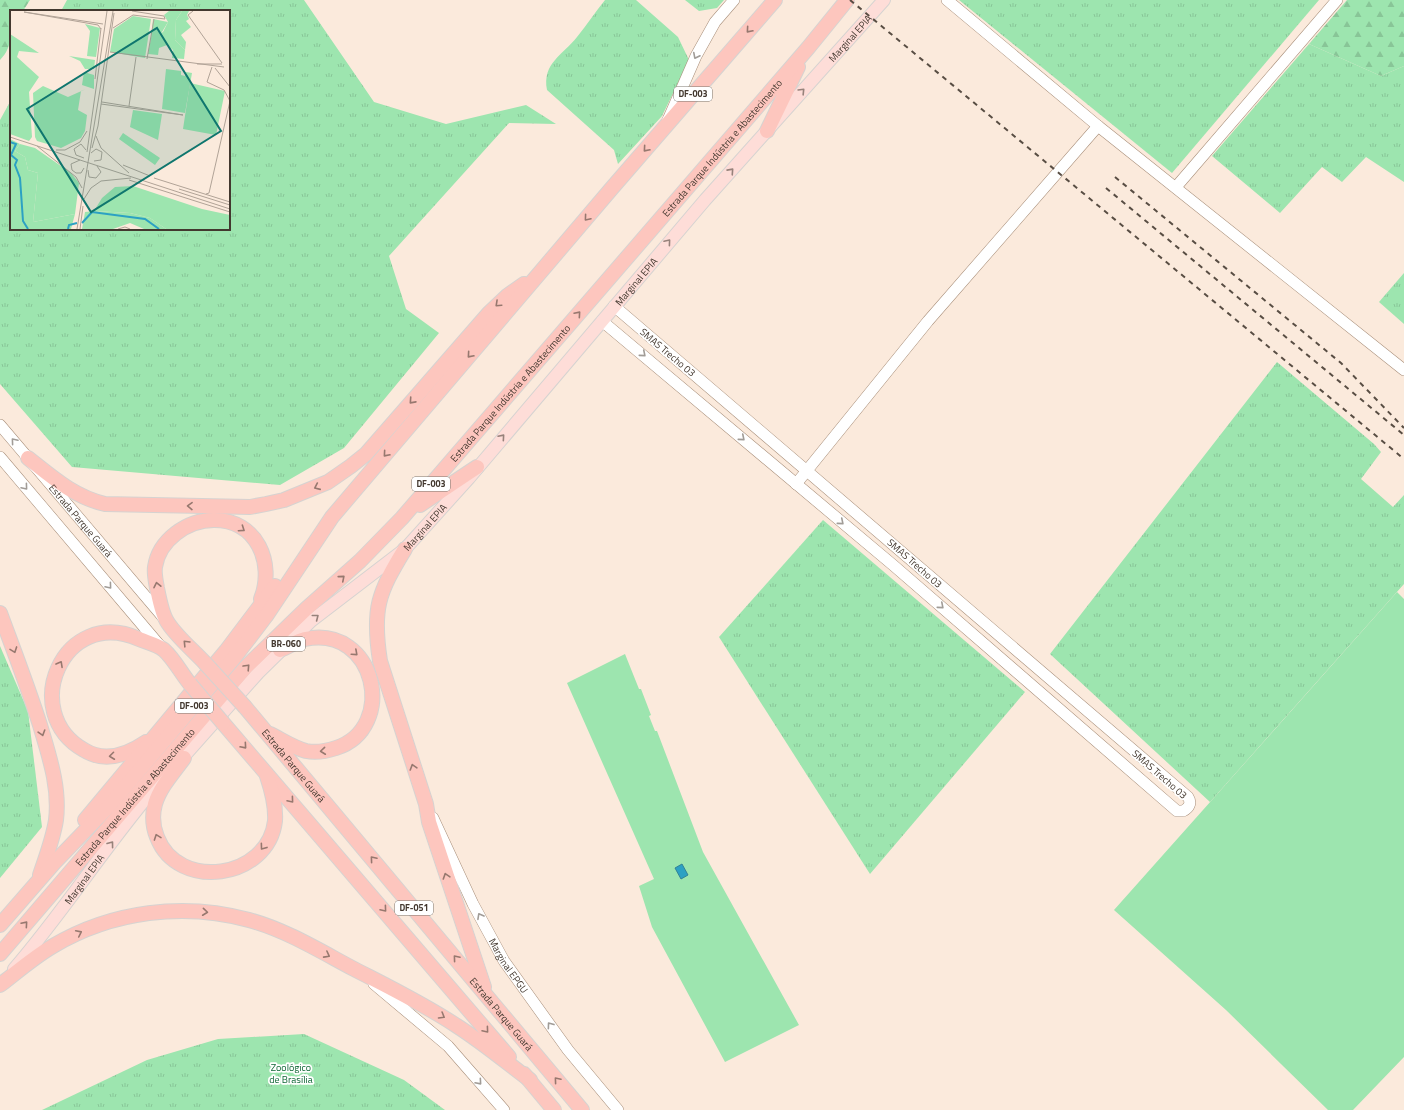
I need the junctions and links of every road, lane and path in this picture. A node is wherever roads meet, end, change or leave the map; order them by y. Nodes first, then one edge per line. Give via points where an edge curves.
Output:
1 (734, 0) edge
2 (775, 0) edge
3 (847, 0) edge
4 (884, 0) edge
5 (947, 0) edge
6 (1337, 0) edge
7 (808, 48) junction
8 (1098, 126) junction
9 (664, 128) junction
10 (767, 131) junction
11 (1176, 187) junction
12 (541, 272) junction
13 (614, 306) junction
14 (602, 321) junction
15 (638, 327) junction
16 (628, 341) junction
17 (1404, 370) edge
18 (0, 425) edge
19 (0, 457) edge
20 (28, 458) junction
21 (477, 467) junction
22 (807, 471) junction
23 (796, 484) junction
24 (332, 517) junction
25 (402, 518) junction
26 (405, 549) junction
27 (907, 556) junction
28 (896, 568) junction
29 (0, 613) edge
30 (255, 614) junction
31 (300, 615) junction
32 (167, 622) junction
33 (282, 648) junction
34 (163, 650) junction
35 (265, 731) junction
36 (159, 733) junction
37 (184, 758) junction
38 (265, 770) junction
39 (426, 804) junction
40 (54, 863) junction
41 (38, 881) junction
42 (0, 925) edge
43 (0, 954) edge
44 (358, 971) junction
45 (0, 985) edge
46 (486, 993) junction
47 (530, 1080) junction
48 (504, 1110) edge
49 (554, 1110) edge
50 (582, 1110) edge
51 (618, 1110) edge

1 -> 9 street via 715,22 696,56
2 -> 9 highway, Estrada Parque Indústria e Abastecimento / DF-003
3 - 7 highway, Estrada Parque Indústria e Abastecimento / DF-003
10 -> 4 main road, Marginal EPIA
5 - 8 street
6 - 11 street
7 - 10 highway
25 -> 7 highway, Estrada Parque Indústria e Abastecimento / DF-003
8 - 11 street
8 - 22 street via 928,321
9 -> 12 highway, Estrada Parque Indústria e Abastecimento / DF-003
13 -> 10 main road, Marginal EPIA via 704,200
11 - 17 street
12 -> 20 highway via 489,312 366,454 328,482 291,498 250,507 105,504 76,494
12 -> 24 highway, Estrada Parque Indústria e Abastecimento / DF-003
13 - 14 main road, Marginal EPIA
13 - 15 street, SMAS Trecho 03
14 - 16 street, SMAS Trecho 03
21 -> 14 main road, Marginal EPIA
15 - 16 street
15 - 22 street, SMAS Trecho 03
16 -> 23 street, SMAS Trecho 03
20 -> 18 street, Estrada Parque Guará / DF-051
19 -> 34 street, Estrada Parque Guará / DF-051
20 - 32 street, Estrada Parque Guará / DF-051
21 - 25 highway
21 - 26 main road, Marginal EPIA / BR-060
22 - 23 street
22 - 27 street, SMAS Trecho 03
23 -> 28 street, SMAS Trecho 03
24 - 30 highway via 309,538
24 - 40 highway, Estrada Parque Indústria e Abastecimento / DF-003 via 266,616 234,658 109,806
31 -> 25 highway, Estrada Parque Indústria e Abastecimento / DF-003 via 360,561
33 -> 26 main road, Marginal EPIA / BR-060 via 311,620
39 -> 26 highway via 380,660 376,624 376,610 384,584
27 - 28 street
28 -> 27 street, SMAS Trecho 03 via 1177,810 1183,811 1188,807 1188,797
29 -> 41 highway via 30,696 56,786 53,833
32 -> 30 highway via 155,578 158,557 170,539 182,528 214,520 232,524 246,532 264,556 266,584
30 - 36 highway
31 - 33 highway
43 -> 31 highway, Estrada Parque Indústria e Abastecimento / DF-003 via 246,668
35 -> 32 highway, Estrada Parque Guará / DF-051, bridge
33 -> 35 highway via 317,638 344,644 355,652 365,665 372,684 373,700 367,720 357,734 348,743 328,751 307,751
33 - 37 main road, Marginal EPIA / BR-060
36 -> 34 highway via 132,751 120,755 99,757 88,753 69,739 61,728 52,700 52,686 66,653 90,636 114,632 128,634
34 -> 38 highway, Estrada Parque Guará / DF-051, bridge
46 -> 35 highway, Estrada Parque Guará / DF-051
36 - 40 highway via 81,824
38 -> 37 highway via 275,811 266,845 252,860 236,868 212,873 197,872 175,862 160,844 154,830 154,814 160,792
45 -> 37 main road, Marginal EPIA / BR-060 via 34,946 152,792
38 -> 47 highway, Estrada Parque Guará / DF-051
46 -> 39 highway via 431,829
51 -> 39 street, Marginal EPGU via 568,1050 504,961 473,904
40 - 41 highway, Estrada Parque Indústria e Abastecimento / DF-003
41 - 42 highway, Estrada Parque Indústria e Abastecimento / DF-003
45 -> 44 highway via 32,959 85,930 137,915 173,911 224,914 250,920 276,930
44 -> 47 highway via 458,1026
44 -> 48 street via 448,1046
50 -> 46 highway, Estrada Parque Guará / DF-051
47 - 49 highway, Estrada Parque Guará / DF-051

